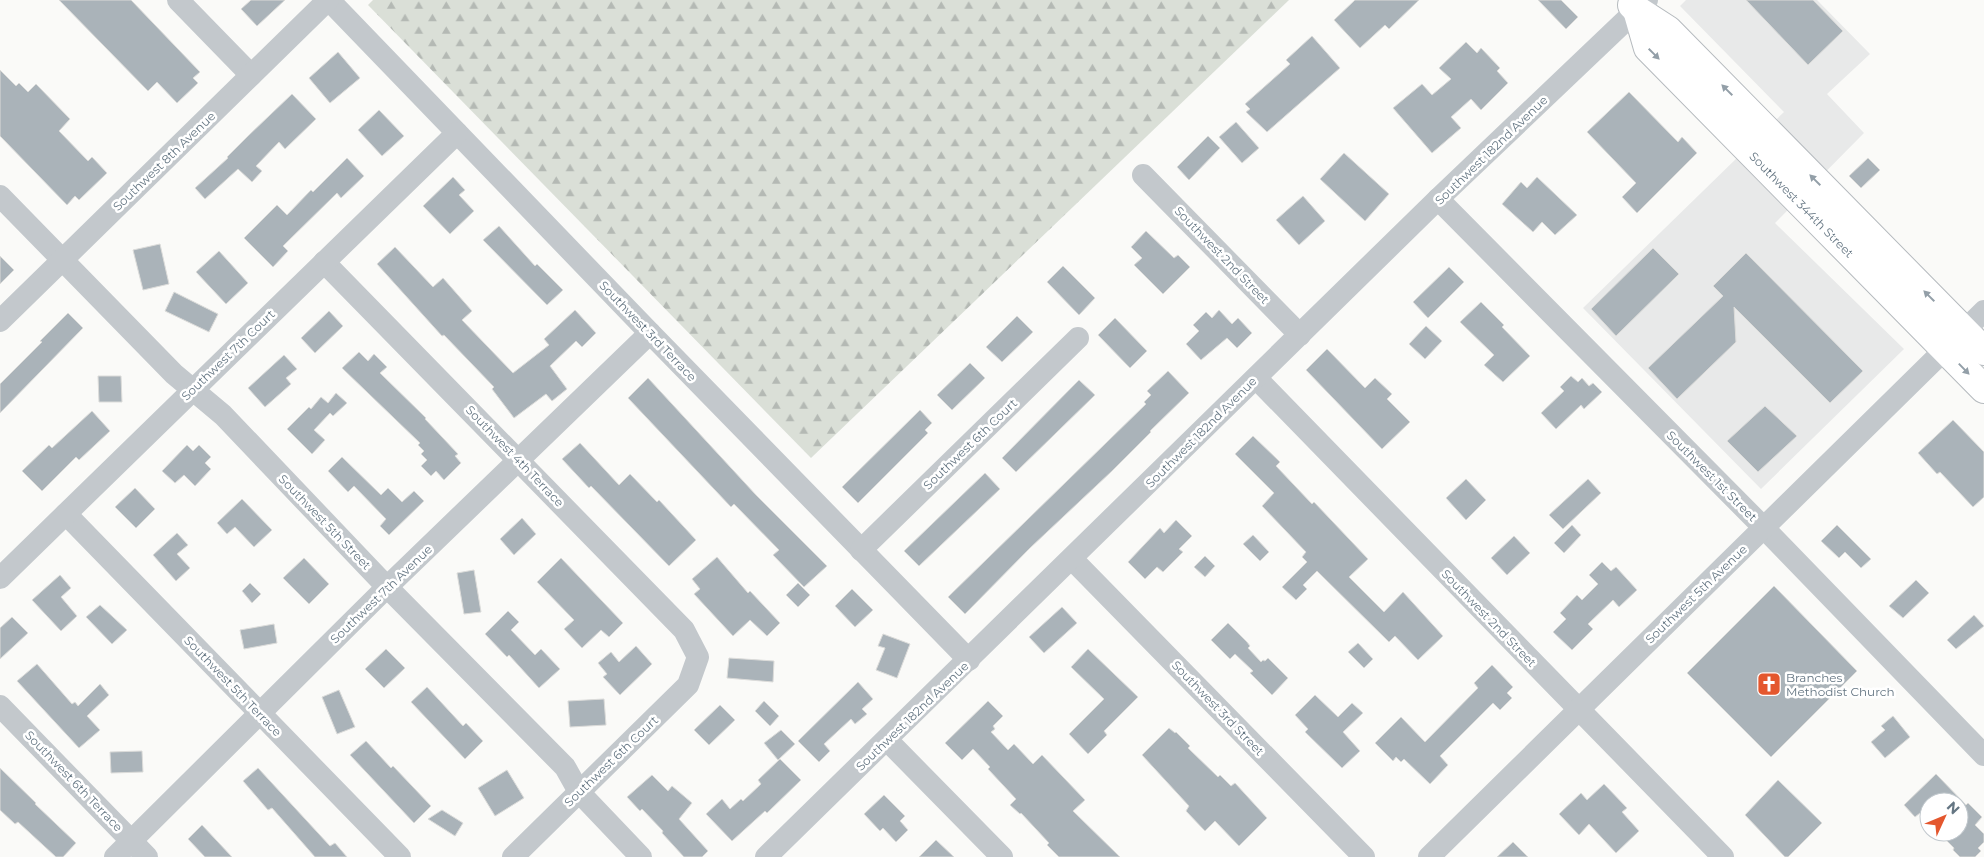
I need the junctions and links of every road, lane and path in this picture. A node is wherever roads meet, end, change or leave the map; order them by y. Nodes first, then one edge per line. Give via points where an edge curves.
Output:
1 (178, 0) edge
2 (328, 0) edge
3 (1637, 3) edge
4 (251, 75) junction
5 (456, 132) junction
6 (1143, 175) dead end
7 (0, 196) edge
8 (1438, 199) junction
9 (63, 260) junction
10 (324, 262) junction
11 (1984, 311) edge
12 (0, 321) edge
13 (650, 334) junction
14 (1300, 335) junction
15 (1078, 338) dead end
16 (1954, 340) junction
17 (1984, 351) edge
18 (1256, 378) junction
19 (194, 389) junction
20 (1984, 389) edge
21 (520, 461) junction
22 (66, 514) junction
23 (1764, 528) junction
24 (861, 550) junction
25 (1072, 559) junction
26 (0, 578) edge
27 (387, 587) junction
28 (698, 658) joint
29 (969, 660) junction
30 (0, 706) edge
31 (1578, 709) junction
32 (260, 714) junction
33 (888, 740) junction
34 (1981, 745) edge
35 (580, 792) junction
36 (132, 841) junction
37 (115, 857) edge
38 (147, 857) edge
39 (400, 857) edge
40 (513, 857) edge
41 (641, 857) edge
42 (766, 857) edge
43 (1002, 857) edge
44 (1364, 857) edge
45 (1429, 857) edge
46 (1723, 857) edge

1 - 4 street
2 - 4 street, Southwest 8th Avenue
2 - 5 street, Southwest 3rd Terrace
3 - 8 street, Southwest 182nd Avenue
3 - 16 main road, Southwest 344th Street via 1648,48
4 - 9 street, Southwest 8th Avenue
5 - 10 street, Southwest 7th Court
5 - 13 street, Southwest 3rd Terrace
6 - 14 street, Southwest 2nd Street
7 - 9 street, Southwest 5th Street
8 - 14 street, Southwest 182nd Avenue
8 - 23 street, Southwest 1st Street
9 - 12 street, Southwest 8th Avenue
9 - 19 street, Southwest 5th Street via 174,374
10 - 19 street, Southwest 7th Court
10 - 21 street, Southwest 4th Terrace
11 - 16 street, Southwest 5th Avenue
13 - 21 street, Southwest 7th Avenue
13 - 24 street, Southwest 3rd Terrace
14 - 18 street, Southwest 182nd Avenue
15 - 24 street, Southwest 6th Court
16 - 17 main road, Southwest 344th Street
16 -> 20 main road, Southwest 344th Street
16 - 23 street, Southwest 5th Avenue
18 - 25 street, Southwest 182nd Avenue
18 - 31 street, Southwest 2nd Street
19 - 22 street, Southwest 7th Court
19 - 27 street, Southwest 5th Street via 223,415
21 - 27 street, Southwest 7th Avenue
21 - 28 street, Southwest 4th Terrace via 684,630
22 - 26 street, Southwest 7th Court
22 - 32 street, Southwest 5th Terrace
23 - 31 street, Southwest 5th Avenue
23 - 34 street, Southwest 1st Street
24 - 29 street, Southwest 3rd Terrace
25 - 29 street, Southwest 182nd Avenue
25 - 44 street, Southwest 3rd Street
27 - 32 street, Southwest 7th Avenue
27 - 35 street, Southwest 5th Street via 565,767
28 - 35 street, Southwest 6th Court via 688,685
29 - 33 street, Southwest 182nd Avenue
30 - 36 street, Southwest 6th Terrace
31 - 45 street, Southwest 5th Avenue
31 - 46 street, Southwest 2nd Street
32 - 36 street, Southwest 7th Avenue
32 - 39 street, Southwest 5th Terrace
33 - 42 street, Southwest 182nd Avenue
33 - 43 street
35 - 40 street, Southwest 6th Court
35 - 41 street, Southwest 5th Street
36 - 37 street, Southwest 7th Avenue
36 - 38 street, Southwest 6th Terrace

